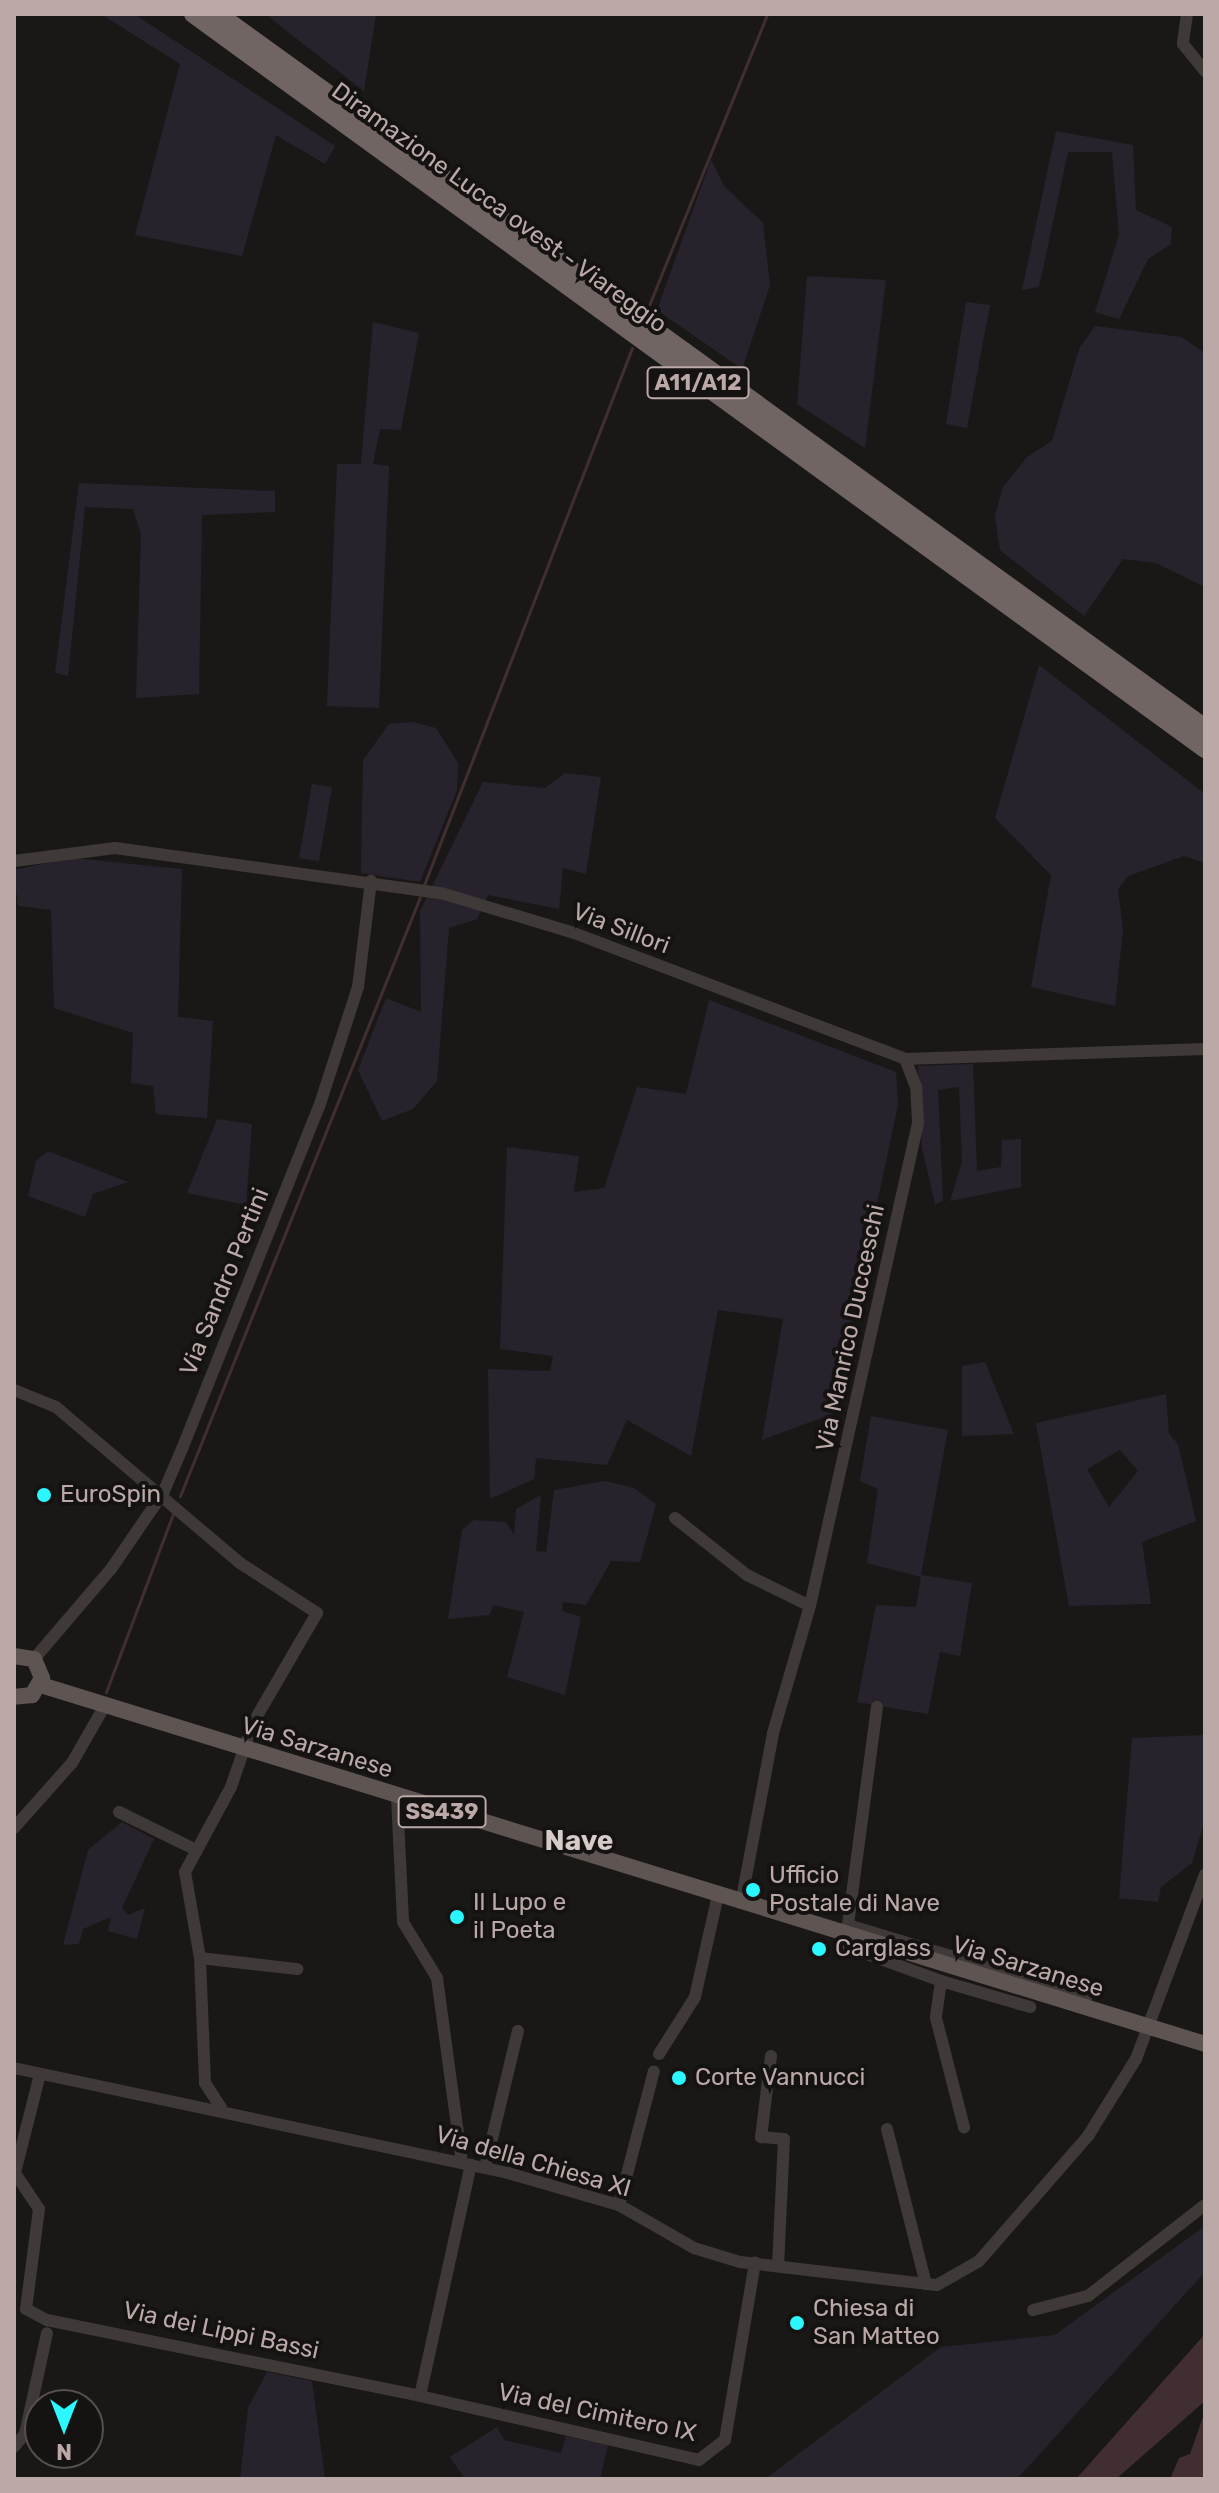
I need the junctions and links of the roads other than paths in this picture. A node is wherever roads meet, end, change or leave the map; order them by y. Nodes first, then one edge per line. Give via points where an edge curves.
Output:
1 (193, 14) edge
2 (218, 14) edge
3 (1187, 14) edge
4 (1205, 71) edge
5 (1205, 728) edge
6 (1205, 749) edge
7 (14, 861) edge
8 (371, 881) junction
9 (1205, 1049) edge
10 (905, 1059) junction
11 (14, 1390) edge
12 (163, 1493) junction
13 (675, 1518) dead end
14 (810, 1606) junction
15 (14, 1656) edge
16 (34, 1659) junction
17 (41, 1685) junction
18 (14, 1697) edge
19 (104, 1707) junction
20 (877, 1707) dead end
21 (243, 1750) junction
22 (397, 1798) junction
23 (119, 1812) dead end
24 (14, 1828) edge
25 (194, 1849) junction
26 (1205, 1874) edge
27 (718, 1895) junction
28 (741, 1903) junction
29 (846, 1930) junction
30 (200, 1958) junction
31 (297, 1969) dead end
32 (941, 1981) junction
33 (1086, 1997) dead end
34 (1030, 2007) dead end
35 (1149, 2028) junction
36 (518, 2031) dead end
37 (1205, 2044) edge
38 (659, 2054) dead end
39 (771, 2056) dead end
40 (14, 2068) edge
41 (654, 2071) dead end
42 (40, 2074) junction
43 (221, 2108) junction
44 (964, 2127) dead end
45 (887, 2129) dead end
46 (466, 2164) junction
47 (485, 2168) junction
48 (619, 2205) junction
49 (1205, 2205) edge
50 (755, 2263) junction
51 (778, 2266) junction
52 (926, 2284) junction
53 (1033, 2310) dead end
54 (47, 2333) dead end
55 (420, 2396) junction
56 (14, 2447) edge

1 - 6 highway, Diramazione Lucca ovest - Viareggio / A11/A12
2 - 5 highway, Diramazione Lucca ovest - Viareggio / A11/A12
3 - 4 street via 1183,44
7 - 8 street, Via Sillori via 115,848
8 - 10 street, Via Sillori via 462,898 574,933
8 - 12 street, Via Sandro Pertini via 358,987 319,1107
9 - 10 street, Via Sillori
10 - 14 street, Via Manrico Ducceschi via 916,1087 918,1122
11 - 12 street via 56,1407
12 - 16 street, Via Sandro Pertini via 69,1624
12 - 21 street via 240,1563 317,1613
13 - 14 street via 747,1575
14 - 28 street, Via Manrico Ducceschi via 773,1733
15 - 16 main road
16 - 17 main road
17 - 18 main road via 32,1695
17 - 19 main road, Via Sarzanese / SS439
19 - 21 main road, Via Sarzanese / SS439
19 - 24 street via 72,1763
20 - 29 street
21 - 22 main road, Via Sarzanese / SS439
21 - 25 street via 231,1787
22 - 27 main road, Via Sarzanese / SS439
22 - 46 street via 403,1922 437,1978
23 - 25 street
25 - 30 street via 184,1884
26 - 35 street, Via della Chiesa XI
27 - 28 main road, Via Sarzanese / SS439
27 - 38 street via 695,1997
28 - 29 main road, Via Sarzanese / SS439
29 - 32 street via 849,1950
29 - 33 street
29 - 35 main road, Via Sarzanese / SS439
30 - 31 street
30 - 43 street via 205,2083
32 - 34 street
32 - 44 street via 936,2018
35 - 37 main road, Via Sarzanese / SS439
35 - 52 street, Via della Chiesa XI via 1088,2136 1038,2197 953,2282
36 - 47 street
39 - 51 street via 761,2137 784,2139
40 - 42 street, Via della Chiesa XI
41 - 48 street
42 - 43 street, Via della Chiesa XI via 161,2104
42 - 55 street, Via dei Lippi Bassi via 15,2173 39,2209 29,2314
43 - 46 street, Via della Chiesa XI
45 - 52 street
46 - 47 street, Via della Chiesa XI
46 - 55 street
47 - 48 street, Via della Chiesa XI
48 - 50 street, Via della Chiesa XI via 694,2248
49 - 53 street via 1088,2296
50 - 51 street, Via della Chiesa XI
50 - 55 street, Via del Cimitero IX via 725,2440 699,2460
51 - 52 street, Via della Chiesa XI
54 - 56 street via 25,2434

